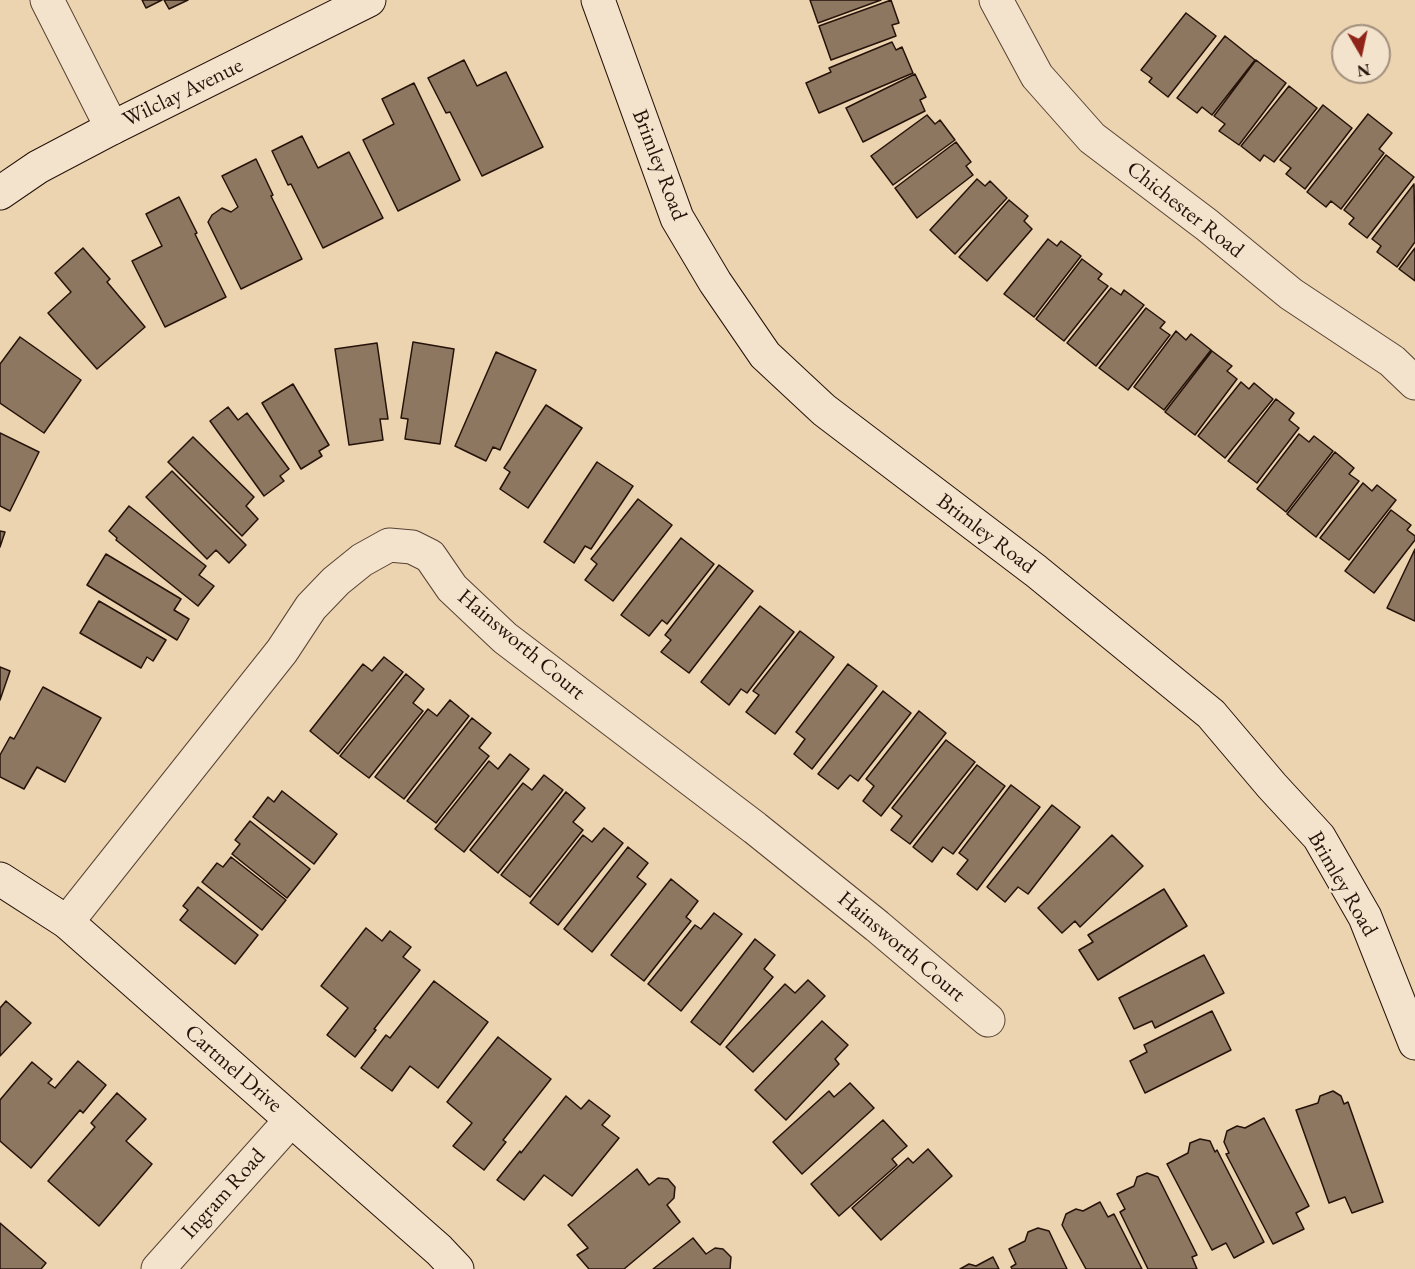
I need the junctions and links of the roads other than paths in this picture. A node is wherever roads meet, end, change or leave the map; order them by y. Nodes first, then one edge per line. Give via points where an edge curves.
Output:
1 (47, 0) edge
2 (369, 0) edge
3 (598, 0) edge
4 (996, 0) edge
5 (112, 128) junction
6 (0, 193) edge
7 (1415, 383) edge
8 (0, 879) edge
9 (67, 922) junction
10 (988, 1020) dead end
11 (1415, 1043) edge
12 (291, 1120) junction
13 (158, 1269) edge
14 (457, 1269) edge

1 - 5 street
2 - 5 street, Wilclay Avenue
3 - 11 street, Brimley Road via 677,218 765,355 824,410 1036,571 1210,714 1320,837 1365,916
4 - 7 street, Chichester Road via 1037,76 1092,138 1291,294 1392,361
5 - 6 street, Wilclay Avenue via 38,167
8 - 9 street, Cartmel Drive
9 - 10 street, Hainsworth Court via 282,651 311,607 362,560 388,545 412,547 430,556 452,588 505,638 755,828
9 - 12 street, Cartmel Drive
12 - 13 street, Ingram Road
12 - 14 street, Cartmel Drive

